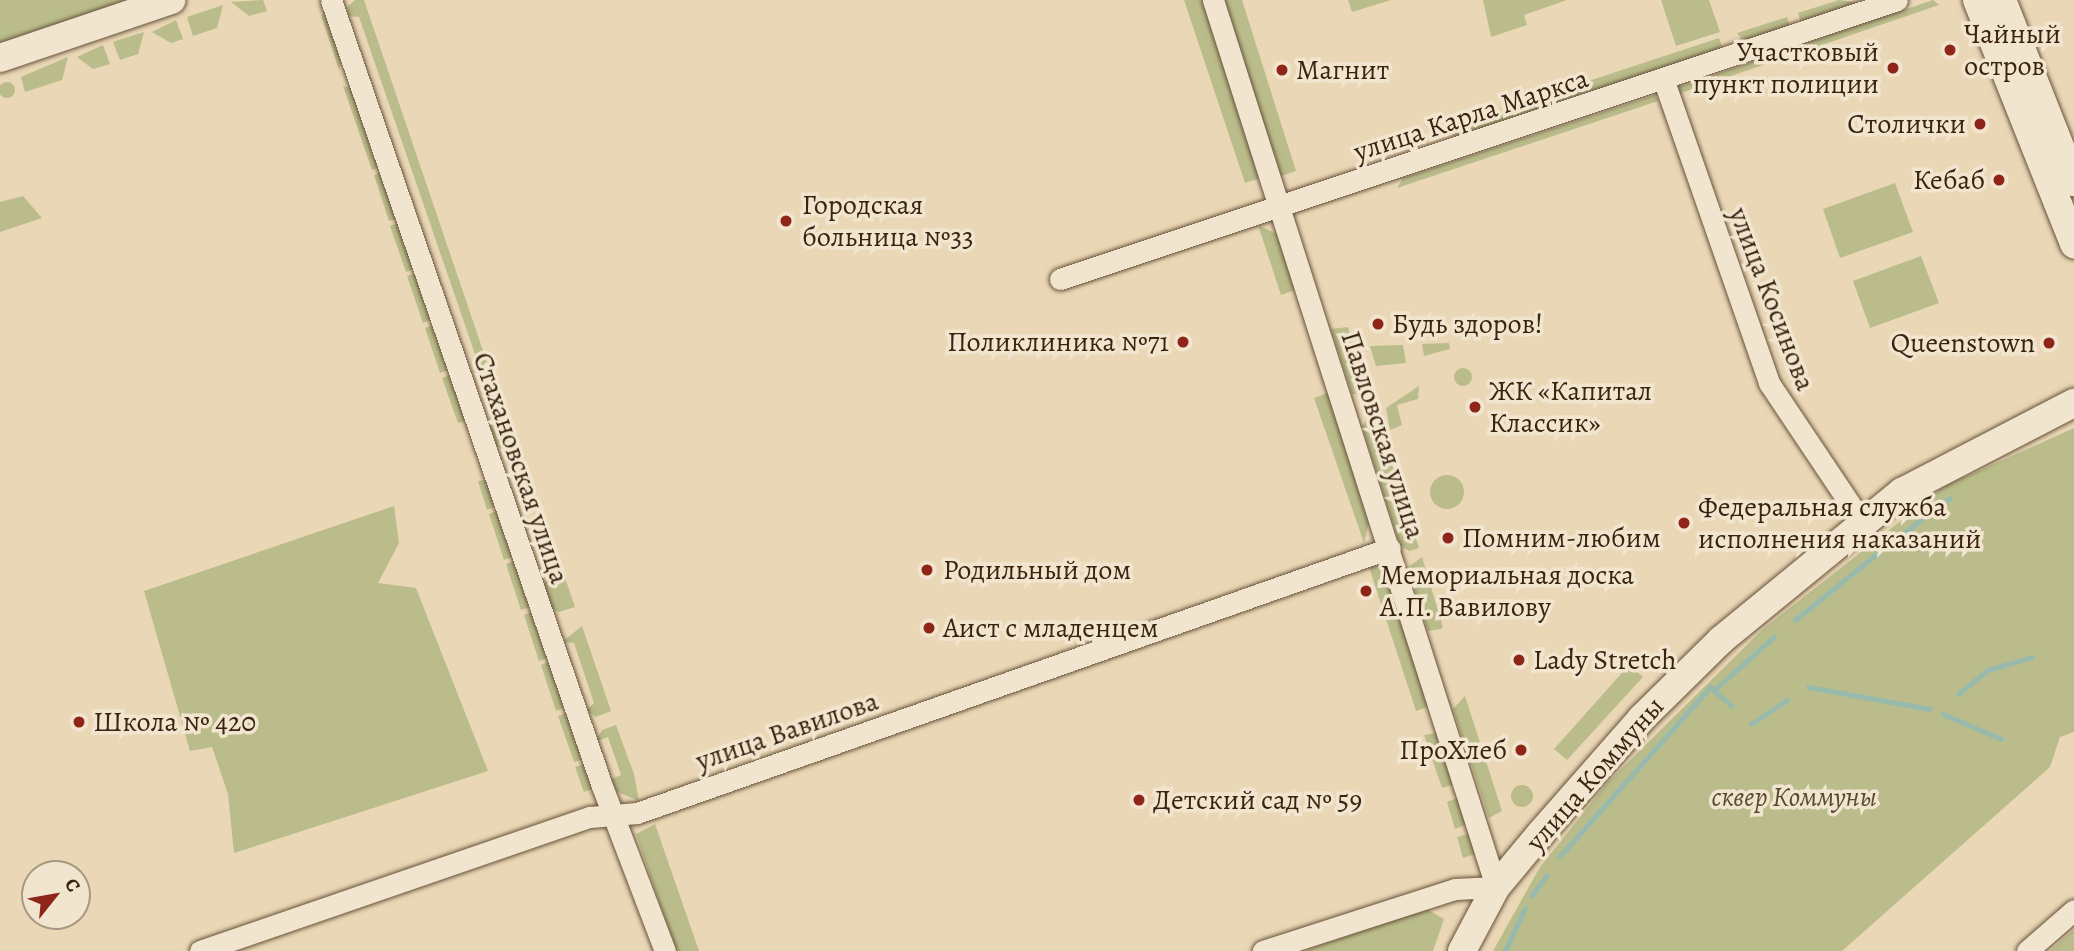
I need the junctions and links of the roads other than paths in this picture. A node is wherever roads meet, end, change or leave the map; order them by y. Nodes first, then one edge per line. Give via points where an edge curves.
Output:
1 (171, 0) edge
2 (331, 0) edge
3 (1213, 0) edge
4 (1897, 0) edge
5 (1977, 0) edge
6 (2002, 0) edge
7 (0, 58) edge
8 (1664, 81) junction
9 (2074, 182) edge
10 (1280, 207) junction
11 (2074, 244) edge
12 (1060, 279) dead end
13 (2074, 403) edge
14 (1862, 522) junction
15 (1390, 548) junction
16 (614, 812) junction
17 (1496, 887) junction
18 (2074, 910) edge
19 (200, 951) edge
20 (665, 951) edge
21 (1262, 951) edge
22 (1462, 951) edge
23 (2027, 951) edge

1 - 7 street
2 - 16 street, Стахановская улица
3 - 10 street, Павловская улица
4 - 8 street, улица Карла Маркса
5 - 11 street
6 - 9 street
8 - 10 street, улица Карла Маркса
8 - 14 street, улица Косинова via 1769,383
10 - 12 street, улица Карла Маркса
10 - 15 street, Павловская улица
13 - 14 street, улица Коммуны via 1936,470
14 - 17 street, улица Коммуны via 1668,690
15 - 16 street, улица Вавилова via 637,813
15 - 17 street, Павловская улица
16 - 19 street, улица Вавилова
16 - 20 street, Стахановская улица
17 - 21 street via 1439,894
17 - 22 street, улица Коммуны
18 - 23 street

